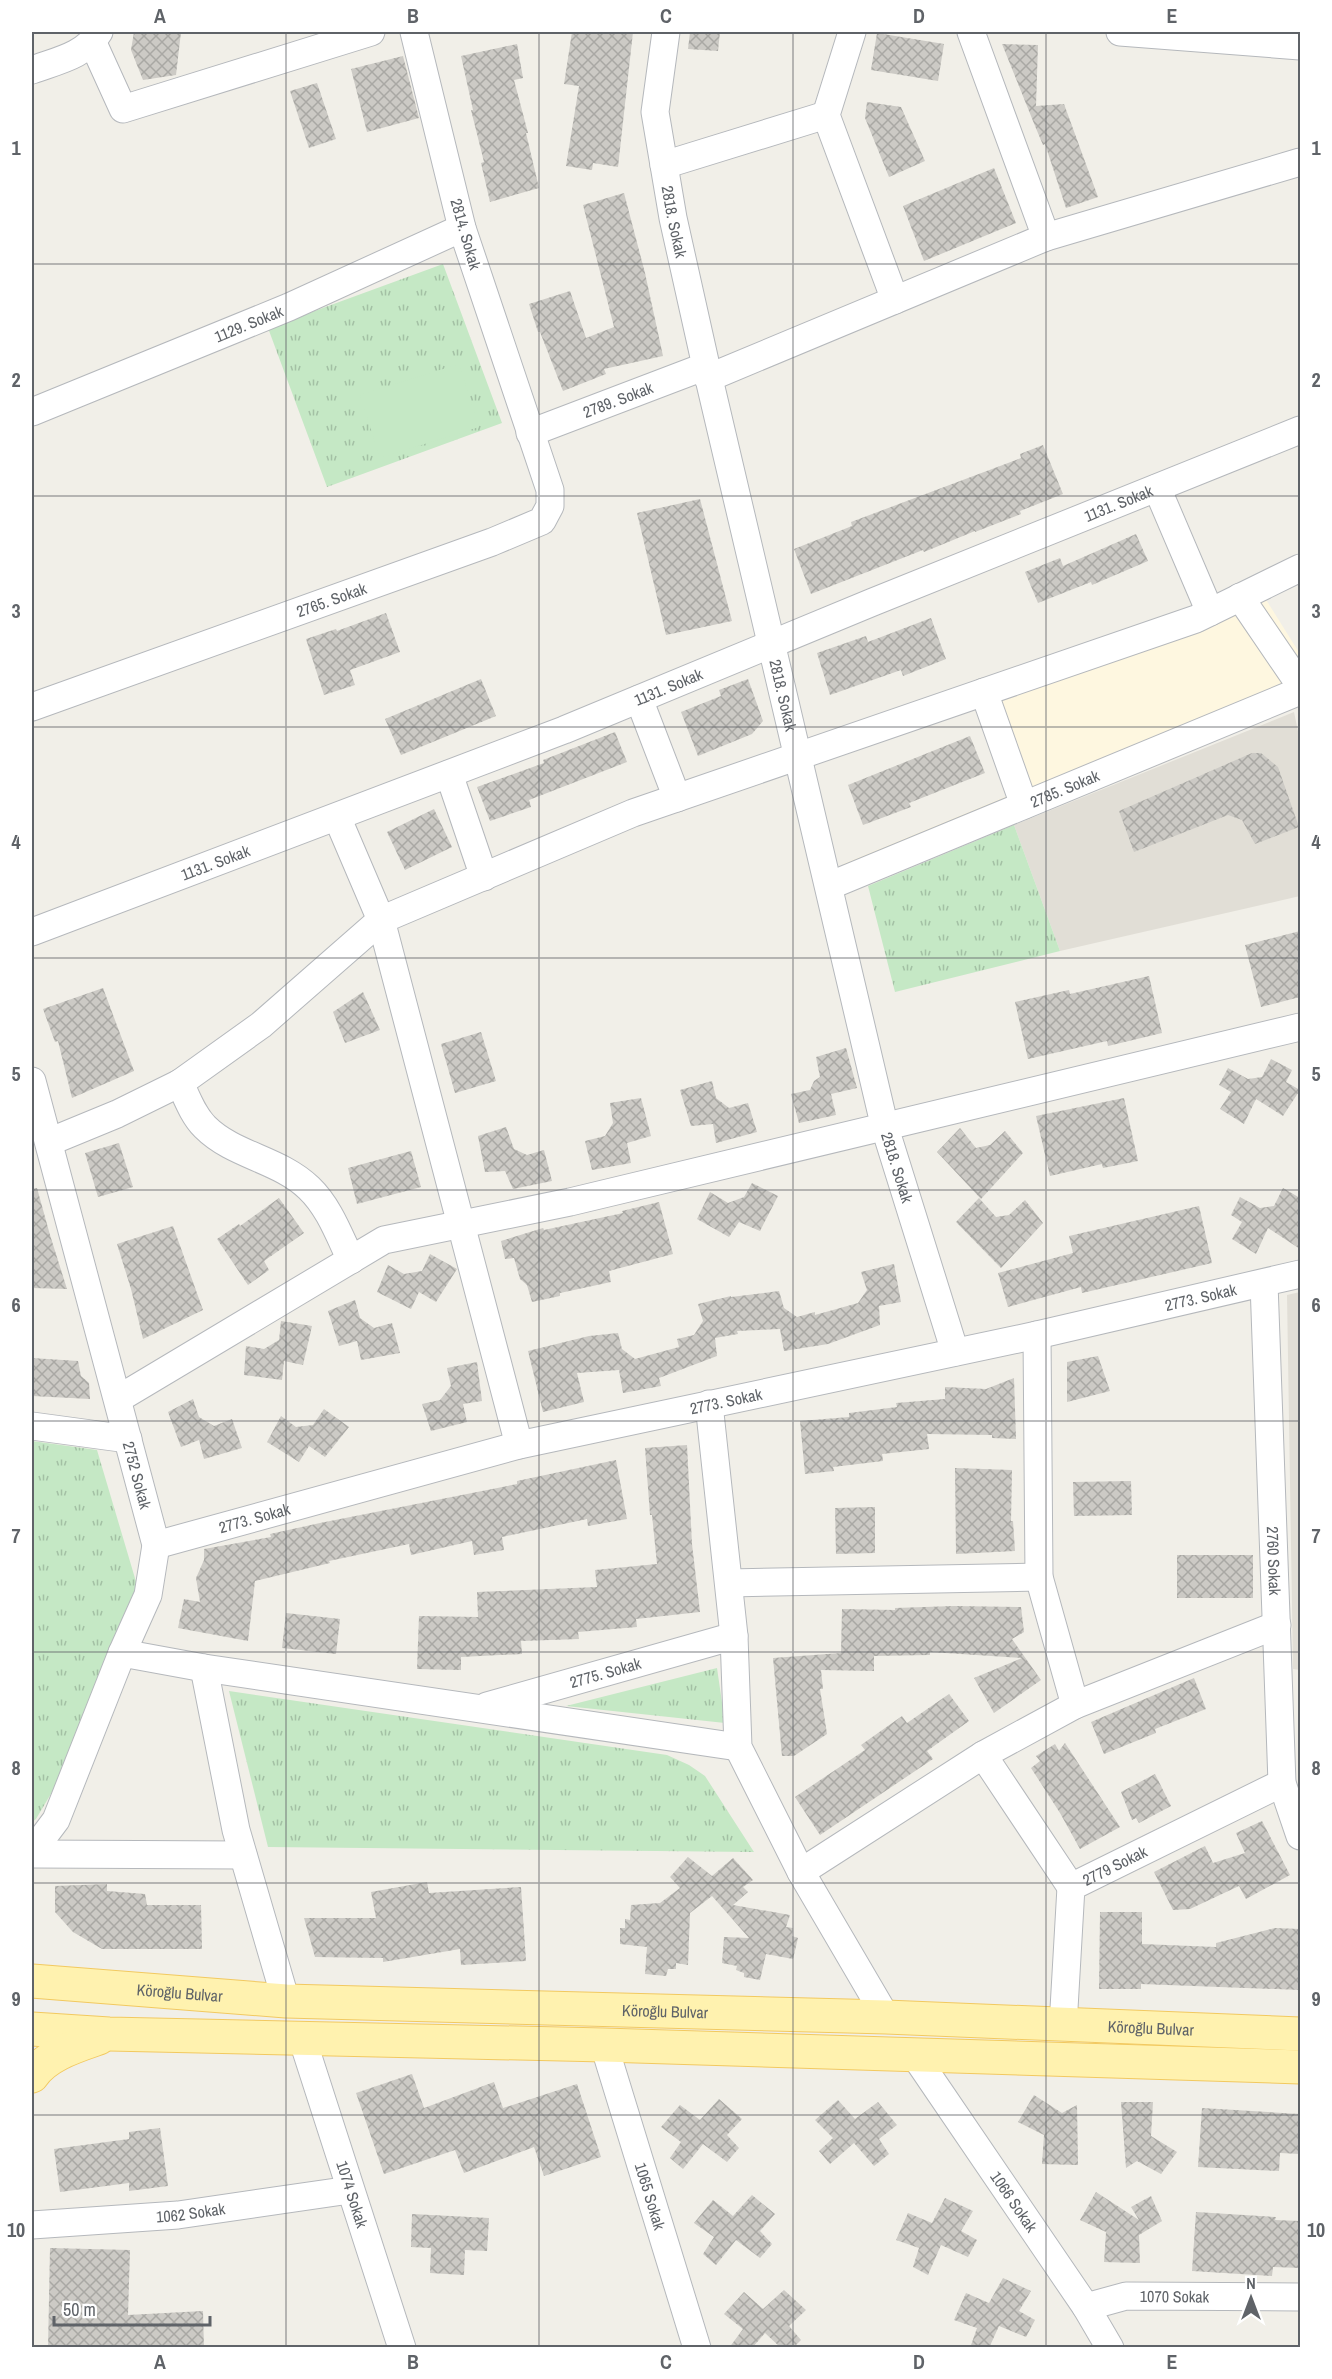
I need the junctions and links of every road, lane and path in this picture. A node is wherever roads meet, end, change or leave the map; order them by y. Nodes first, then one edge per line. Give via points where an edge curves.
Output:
1 (371, 32) edge
2 (414, 32) edge
3 (666, 32) edge
4 (852, 32) edge
5 (971, 32) edge
6 (1120, 32) edge
7 (96, 37) edge
8 (1300, 46) edge
9 (32, 70) edge
10 (826, 115) junction
11 (1300, 162) edge
12 (664, 165) junction
13 (462, 228) junction
14 (1046, 237) junction
15 (894, 300) junction
16 (707, 372) junction
17 (32, 412) edge
18 (1300, 430) edge
19 (530, 434) junction
20 (1157, 488) junction
21 (1300, 568) edge
22 (1240, 597) junction
23 (1210, 612) junction
24 (771, 644) junction
25 (1300, 685) edge
26 (1300, 691) edge
27 (984, 692) junction
28 (639, 699) junction
29 (32, 707) edge
30 (799, 756) junction
31 (449, 774) junction
32 (677, 798) junction
33 (1024, 805) junction
34 (337, 817) junction
35 (484, 877) junction
36 (829, 886) junction
37 (381, 920) junction
38 (32, 932) edge
39 (1300, 1027) edge
40 (32, 1081) edge
41 (180, 1083) junction
42 (885, 1128) junction
43 (49, 1142) junction
44 (462, 1225) junction
45 (351, 1260) junction
46 (1300, 1274) edge
47 (1264, 1283) junction
48 (1037, 1335) junction
49 (955, 1352) junction
50 (118, 1399) junction
51 (709, 1404) junction
52 (32, 1426) edge
53 (128, 1439) junction
54 (519, 1445) junction
55 (156, 1545) junction
56 (1039, 1577) junction
57 (729, 1583) junction
58 (1277, 1625) junction
59 (734, 1636) junction
60 (122, 1653) junction
61 (204, 1668) junction
62 (1290, 1688) edge
63 (1075, 1705) junction
64 (478, 1709) junction
65 (738, 1748) junction
66 (983, 1755) junction
67 (1282, 1783) junction
68 (1300, 1836) edge
69 (32, 1853) edge
70 (243, 1855) junction
71 (801, 1872) junction
72 (1071, 1887) junction
73 (32, 1981) edge
74 (286, 2001) junction
75 (886, 2017) junction
76 (1062, 2026) junction
77 (34, 2030) edge
78 (109, 2034) junction
79 (1300, 2034) edge
80 (302, 2038) junction
81 (604, 2045) junction
82 (915, 2056) junction
83 (1300, 2067) edge
84 (32, 2076) edge
85 (350, 2190) junction
86 (32, 2225) edge
87 (1300, 2297) edge
88 (1086, 2307) junction
89 (402, 2348) edge
90 (697, 2348) edge
91 (1110, 2348) edge

1 - 7 street via 123,109
2 - 13 street, 2814. Sokak
3 - 12 street, 2818. Sokak via 655,112
4 - 10 street
5 - 14 street
6 - 8 street
7 - 9 street via 81,52
10 - 12 street
10 - 15 street
11 - 14 street, 2789. Sokak
12 - 16 street, 2818. Sokak
13 - 17 street, 1129. Sokak via 289,307
13 - 19 street, 2814. Sokak
14 - 15 street, 2789. Sokak
15 - 16 street, 2789. Sokak
16 - 19 street, 2789. Sokak
16 - 24 street, 2818. Sokak
18 - 20 street, 1131. Sokak
19 - 29 street, 2765. Sokak via 550,490 550,506 542,521
20 - 23 street
20 - 24 street, 1131. Sokak
21 - 22 street
22 - 23 street
22 - 25 street
23 - 27 street
24 - 28 street, 1131. Sokak
24 - 30 street, 2818. Sokak
26 - 33 street, 2785. Sokak
27 - 30 street
27 - 33 street
28 - 31 street, 1131. Sokak
28 - 32 street
30 - 32 street
30 - 36 street, 2818. Sokak
31 - 34 street, 1131. Sokak
31 - 35 street
32 - 35 street
33 - 36 street, 2785. Sokak
34 - 37 street
34 - 38 street, 1131. Sokak
35 - 37 street
36 - 42 street, 2818. Sokak
37 - 41 street via 261,1025
37 - 44 street
39 - 42 street
40 - 43 street, 2752 Sokak
41 - 43 street
41 - 45 street via 205,1127 239,1151 276,1165 309,1188 332,1220
42 - 44 street
42 - 49 street, 2818. Sokak
43 - 50 street, 2752 Sokak
44 - 45 street via 384,1240
44 - 54 street
45 - 50 street
46 - 47 street, 2773. Sokak
47 - 48 street, 2773. Sokak
47 - 58 street, 2760 Sokak
48 - 49 street, 2773. Sokak
48 - 56 street
49 - 51 street, 2773. Sokak
50 - 53 street, 2752 Sokak
51 - 54 street, 2773. Sokak
51 - 57 street
52 - 53 street
53 - 55 street, 2752 Sokak
54 - 55 street, 2773. Sokak
55 - 60 street, 2752 Sokak via 148,1595
56 - 57 street
56 - 63 street
57 - 59 street
58 - 62 street, 2760 Sokak
58 - 63 street
59 - 64 street, 2775. Sokak
59 - 65 street
60 - 61 street
60 - 69 street, 2752 Sokak via 56,1820
61 - 64 street
61 - 70 street
62 - 67 street, 2760 Sokak
63 - 66 street
64 - 65 street
65 - 71 street
66 - 71 street
66 - 72 street
67 - 68 street, 2760 Sokak
67 - 72 street, 2779 Sokak
69 - 70 street
70 - 74 street
71 - 75 street
72 - 76 street, 2779 Sokak
73 - 74 main road, Köroğlu Bulvar
74 - 75 main road, Köroğlu Bulvar
75 - 76 main road, Köroğlu Bulvar
76 - 79 main road, Köroğlu Bulvar
77 - 78 main road, Köroğlu Bulvar
78 - 80 main road, Köroğlu Bulvar
78 - 84 main road via 65,2050 37,2068
80 - 81 main road, Köroğlu Bulvar
80 - 85 street, 1074 Sokak
81 - 82 main road, Köroğlu Bulvar
81 - 90 street, 1065 Sokak
82 - 83 main road, Köroğlu Bulvar
82 - 88 street, 1066 Sokak
85 - 86 street, 1062 Sokak via 178,2215
85 - 89 street, 1074 Sokak
87 - 88 street, 1070 Sokak via 1126,2295
88 - 91 street, 1066 Sokak

